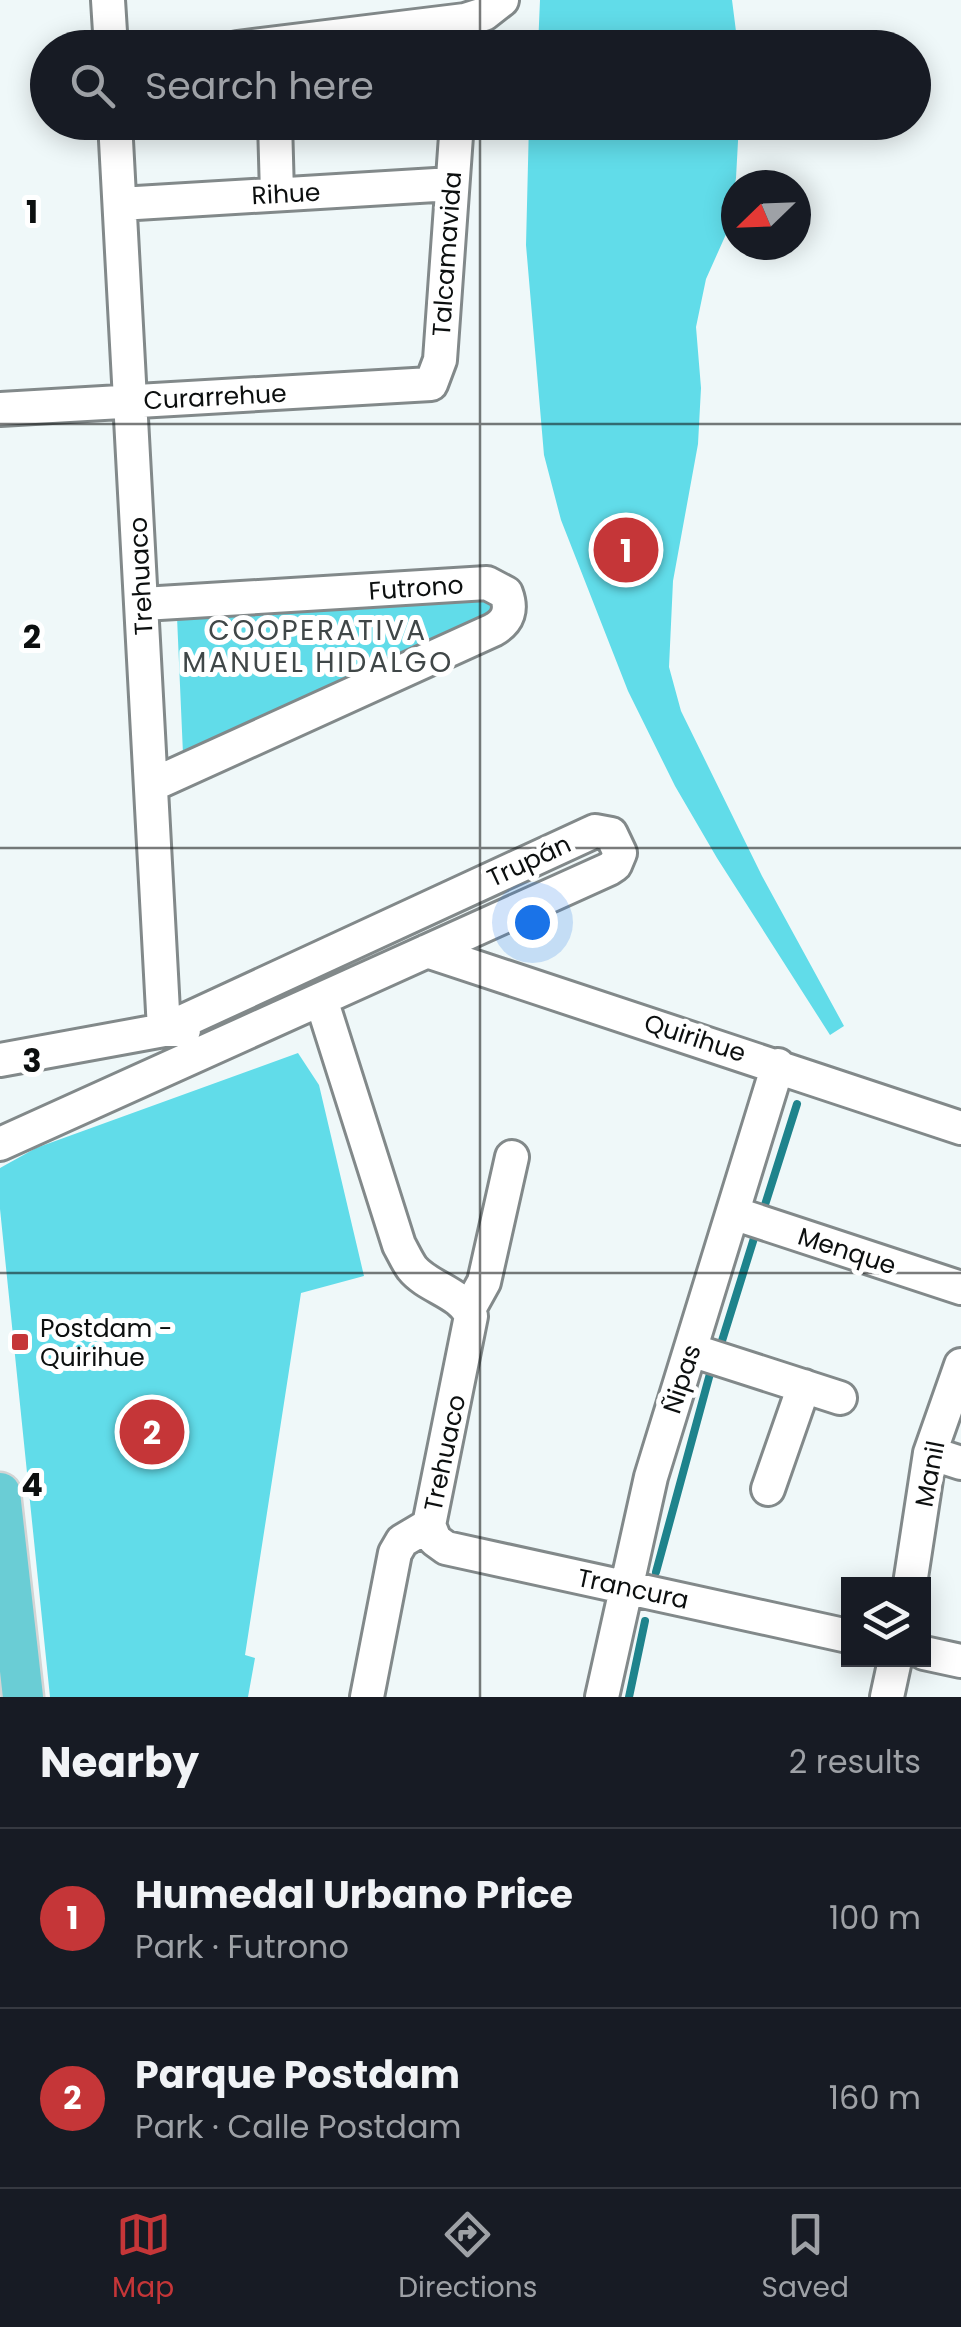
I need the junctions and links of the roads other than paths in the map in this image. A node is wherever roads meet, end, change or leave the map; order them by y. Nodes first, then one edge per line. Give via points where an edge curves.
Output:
1 (108, 0) edge
2 (502, 0) edge
3 (110, 30) edge
4 (468, 30) edge
5 (117, 140) edge
6 (275, 140) edge
7 (456, 140) edge
8 (452, 184) junction
9 (277, 194) junction
10 (120, 204) junction
11 (431, 384) joint
12 (132, 402) junction
13 (0, 409) edge
14 (143, 604) junction
15 (152, 786) junction
16 (427, 950) junction
17 (321, 1000) junction
18 (164, 1030) junction
19 (253, 1031) junction
20 (0, 1060) edge
21 (778, 1065) junction
22 (961, 1128) edge
23 (0, 1144) edge
24 (512, 1157) dead end
25 (733, 1213) junction
26 (961, 1288) edge
27 (469, 1310) junction
28 (691, 1350) junction
29 (961, 1366) edge
30 (804, 1386) junction
31 (840, 1398) dead end
32 (945, 1458) edge
33 (768, 1489) dead end
34 (0, 1493) edge
35 (430, 1525) junction
36 (912, 1577) edge
37 (626, 1588) junction
38 (841, 1634) edge
39 (931, 1654) edge
40 (961, 1661) edge
41 (894, 1667) edge
42 (23, 1697) edge
43 (368, 1697) edge
44 (602, 1697) edge
45 (888, 1697) edge

1 - 3 street
2 - 4 street
5 - 10 street, Trehuaco
6 - 9 street
7 - 8 street, Talcamavida
8 - 9 street, Rihue
8 - 11 street, Talcamavida via 440,360
9 - 10 street, Rihue
10 - 12 street, Trehuaco
11 - 12 street, Curarrehue
12 - 13 street, Curarrehue
12 - 14 street, Trehuaco
14 - 15 street, Trehuaco
14 - 15 street, Futrono via 488,583 506,592 510,608 493,630
15 - 18 street, Trehuaco
16 - 17 street, Trupán
16 - 18 street, Trupán via 609,869 619,860 614,838 590,833
16 - 21 street, Quirihue
17 - 19 street, Trupán
17 - 27 street via 399,1245 412,1268
18 - 19 street, Trupán
18 - 20 street, Trupán
19 - 23 street, Trupán
21 - 22 street, Quirihue
21 - 25 street, Ñipas
24 - 27 street, Trehuaco via 484,1282
25 - 26 street, Menque
25 - 28 street, Ñipas
27 - 35 street, Trehuaco via 472,1322
28 - 30 street
28 - 37 street, Ñipas
29 - 32 street, Manil
30 - 31 street
30 - 33 street
32 - 36 street, Manil
34 - 42 main road
35 - 37 street, Trancura via 446,1548
35 - 43 street, Trehuaco via 395,1553
37 - 38 street, Trancura
37 - 44 street, Ñipas
39 - 40 street
41 - 45 street

